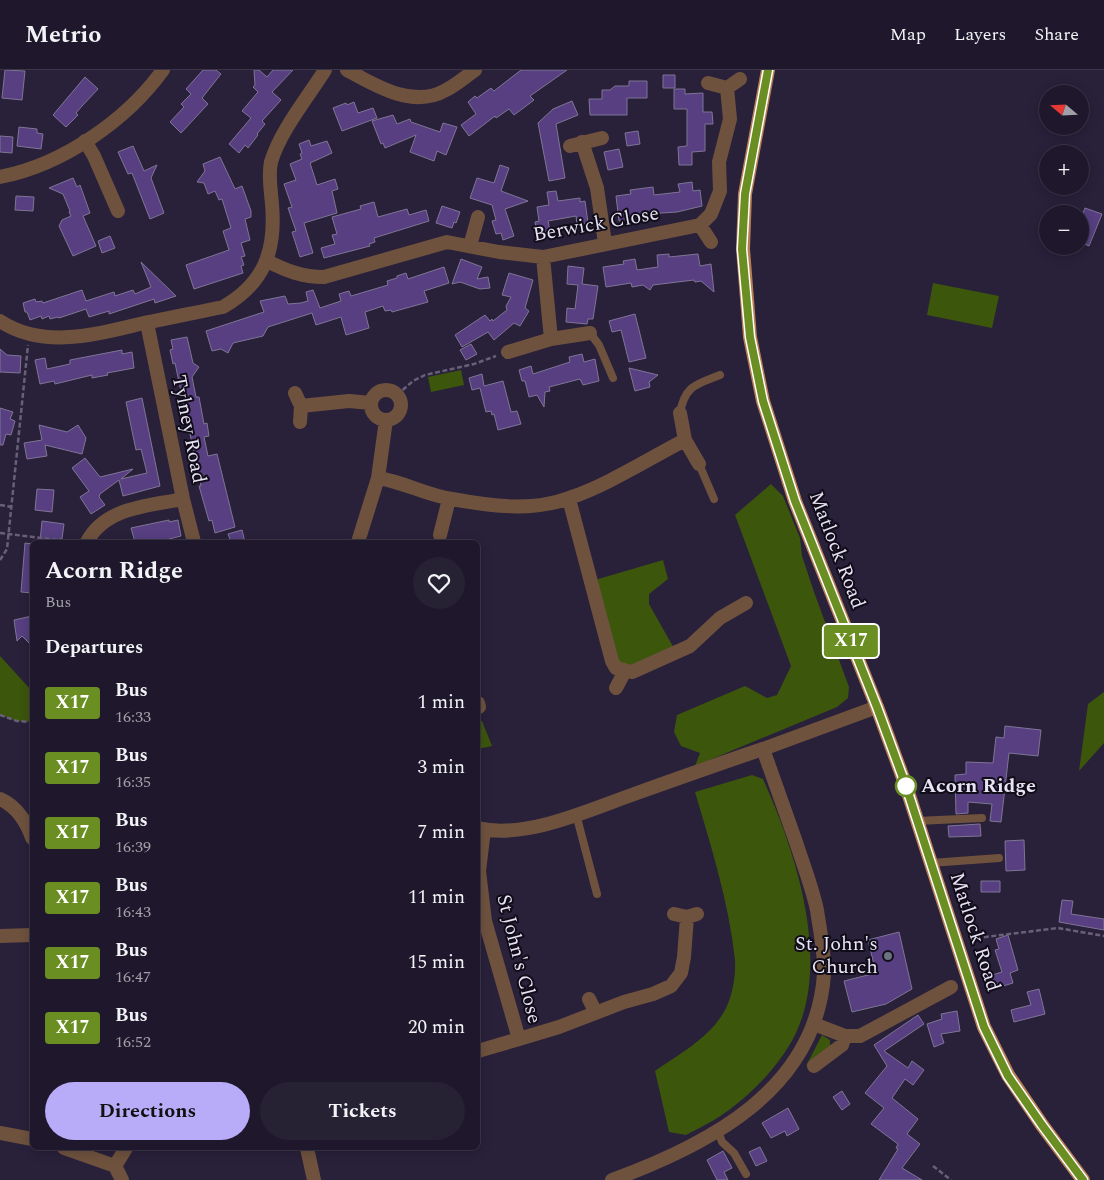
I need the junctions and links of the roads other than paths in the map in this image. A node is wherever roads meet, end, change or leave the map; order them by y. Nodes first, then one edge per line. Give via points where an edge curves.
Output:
1 (163, 70) edge
2 (325, 70) edge
3 (347, 70) edge
4 (475, 70) edge
5 (768, 70) edge
6 (740, 78) dead end
7 (708, 83) dead end
8 (727, 88) junction
9 (602, 138) dead end
10 (86, 141) junction
11 (0, 177) edge
12 (118, 210) dead end
13 (478, 217) dead end
14 (700, 225) junction
15 (711, 242) dead end
16 (605, 243) junction
17 (470, 246) junction
18 (543, 257) junction
19 (267, 261) junction
20 (0, 321) edge
21 (147, 323) junction
22 (590, 333) joint
23 (551, 339) junction
24 (508, 352) road end
25 (720, 375) dead end
26 (613, 378) dead end
27 (295, 393) dead end
28 (371, 403) junction
29 (301, 406) junction
30 (680, 412) joint
31 (386, 420) junction
32 (300, 422) dead end
33 (685, 440) junction
34 (699, 464) joint
35 (378, 478) junction
36 (449, 499) junction
37 (568, 499) junction
38 (714, 499) dead end
39 (183, 500) junction
40 (442, 539) edge
41 (89, 540) edge
42 (193, 540) edge
43 (359, 540) edge
44 (746, 603) dead end
45 (625, 671) junction
46 (616, 688) dead end
47 (877, 707) junction
48 (763, 748) junction
49 (0, 799) edge
50 (576, 814) junction
51 (982, 818) dead end
52 (917, 821) junction
53 (481, 829) edge
54 (30, 831) edge
55 (480, 850) edge
56 (999, 858) dead end
57 (931, 863) junction
58 (598, 894) dead end
59 (480, 896) edge
60 (686, 915) dead end
61 (481, 922) edge
62 (30, 935) edge
63 (0, 936) edge
64 (951, 987) dead end
65 (814, 1024) junction
66 (845, 1036) junction
67 (519, 1039) junction
68 (480, 1050) edge
69 (814, 1066) dead end
70 (718, 1131) junction
71 (0, 1133) edge
72 (30, 1139) edge
73 (70, 1150) edge
74 (125, 1150) edge
75 (306, 1150) edge
76 (115, 1166) junction
77 (746, 1174) dead end
78 (122, 1180) edge
79 (314, 1180) edge
80 (612, 1180) edge
81 (1083, 1180) edge

1 - 10 street via 128,108
2 - 19 street via 282,139 271,163 273,235
3 - 4 street via 396,94 420,99 444,91
5 - 47 main road, Matlock Road via 745,194 742,249 750,337 763,401 795,501
6 - 8 street
7 - 8 street
8 - 14 street via 730,119 720,162 720,191 710,214
9 - 16 street via 576,144 596,188
10 - 11 street via 16,174
10 - 12 street
13 - 17 street
14 - 15 street
14 - 16 street, Berwick Close
16 - 18 street, Berwick Close
17 - 18 street, Berwick Close
17 - 19 street, Berwick Close via 447,242 324,277 306,277
18 - 23 street
19 - 21 street via 239,298 223,307
20 - 21 street via 14,330 44,337 86,336
21 - 39 street, Tylney Road
22 - 23 street
22 - 26 lane via 599,345
23 - 24 street
25 - 30 lane via 688,389
27 - 29 street
28 - 29 street via 349,401
28 - 31 street via 374,415
28 - 31 street via 379,392 386,390 397,395 400,401 398,414
29 - 32 street
30 - 33 street
31 - 35 street
33 - 34 street
33 - 37 street
34 - 38 lane
35 - 36 street via 396,480
35 - 43 street
36 - 37 street via 512,507
36 - 40 street
37 - 45 street via 589,590 612,661 616,668
39 - 41 street via 130,509 102,524
39 - 42 street, Tylney Road
44 - 45 street via 720,618 690,646 643,668
45 - 46 street
47 - 48 street
47 - 52 main road, Matlock Road
48 - 50 street
48 - 65 street via 817,910 824,973
49 - 54 street via 9,803 28,824
50 - 53 street via 510,831
50 - 58 lane
51 - 52 lane
52 - 57 main road, Matlock Road
53 - 55 street, St John's Close
56 - 57 lane
57 - 81 main road, Matlock Road via 984,1027 1008,1076
59 - 61 street, St John's Close
60 - 67 street, St John's Close via 684,957 680,973 670,986 653,994 592,1005 559,1027
61 - 67 street, St John's Close
62 - 63 street
64 - 66 street via 860,1036
65 - 66 street
65 - 70 street via 800,1054 759,1101
66 - 69 street via 842,1045
67 - 68 street, St John's Close
70 - 77 lane via 722,1142 734,1153
70 - 80 street via 660,1162
71 - 72 street
73 - 76 street
74 - 76 street
75 - 79 street
76 - 78 street

